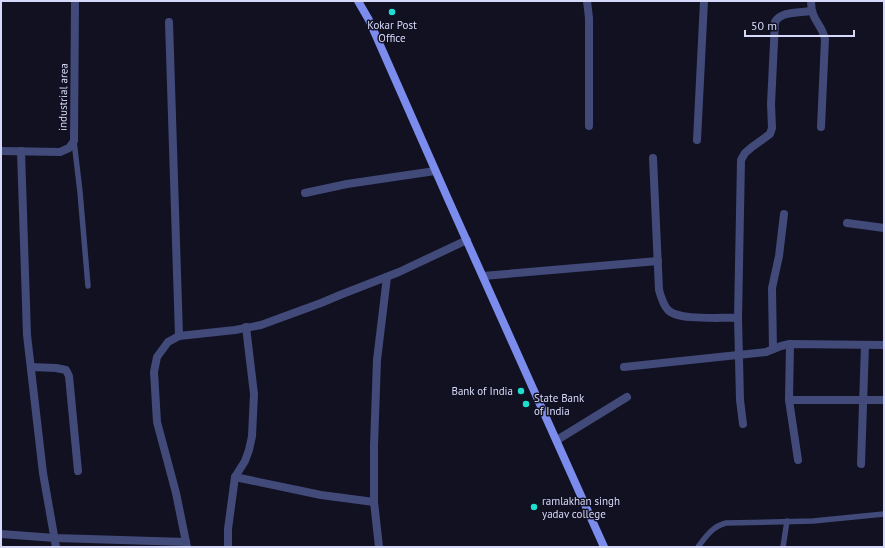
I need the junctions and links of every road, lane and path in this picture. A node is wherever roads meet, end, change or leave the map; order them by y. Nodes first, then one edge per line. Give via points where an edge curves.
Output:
1 (75, 1) edge
2 (358, 1) edge
3 (587, 1) edge
4 (704, 1) edge
5 (811, 1) edge
6 (811, 11) junction
7 (169, 22) dead end
8 (589, 126) dead end
9 (821, 127) dead end
10 (697, 140) dead end
11 (74, 141) junction
12 (1, 151) edge
13 (21, 151) junction
14 (654, 158) dead end
15 (435, 171) junction
16 (305, 192) dead end
17 (784, 214) dead end
18 (847, 223) dead end
19 (884, 228) edge
20 (467, 240) junction
21 (658, 261) junction
22 (483, 276) junction
23 (387, 277) junction
24 (88, 286) dead end
25 (738, 318) junction
26 (246, 327) junction
27 (179, 336) junction
28 (790, 344) junction
29 (865, 345) junction
30 (884, 345) edge
31 (773, 349) junction
32 (740, 355) junction
33 (31, 367) junction
34 (624, 367) dead end
35 (627, 397) dead end
36 (789, 400) junction
37 (863, 400) junction
38 (884, 400) edge
39 (743, 424) dead end
40 (557, 440) junction
41 (798, 460) dead end
42 (861, 464) dead end
43 (78, 472) dead end
44 (235, 477) junction
45 (374, 502) junction
46 (884, 514) edge
47 (787, 521) junction
48 (1, 534) edge
49 (55, 538) junction
50 (187, 545) edge
51 (56, 547) edge
52 (228, 547) edge
53 (379, 547) edge
54 (604, 547) edge
55 (698, 547) edge
56 (783, 547) edge

1 - 11 street, industrial area
2 - 15 main road via 369,20
3 - 8 street
4 - 10 street
5 - 6 street
6 - 9 street via 823,30 825,39
6 - 25 street via 783,15 775,22 772,128 770,134 752,147 741,160
7 - 27 street
11 - 13 street, industrial area via 69,148 60,152
11 - 24 lane
12 - 13 street, industrial area
13 - 33 street via 27,335
14 - 21 street
15 - 16 street
15 - 20 main road
17 - 31 street via 772,288
18 - 19 street
20 - 22 main road
20 - 23 street
21 - 22 street
21 - 25 street via 659,290 663,303 673,314
22 - 40 main road
23 - 26 street via 298,312
23 - 45 street via 377,360
25 - 32 street
26 - 27 street
26 - 44 street via 254,394 252,436 245,461
27 - 50 street via 168,342 157,356 154,372 157,422
28 - 29 street
28 - 31 street
28 - 36 street
29 - 30 street
29 - 37 street
31 - 32 street
32 - 34 street
32 - 39 street
33 - 43 street via 66,370 69,376
33 - 49 street via 43,473
35 - 40 street
36 - 37 street
36 - 41 street
37 - 38 street
37 - 42 street
40 - 54 main road
44 - 45 street via 320,495
44 - 52 street
45 - 53 street
46 - 47 lane
47 - 55 lane via 726,522 713,528
47 - 56 lane
48 - 49 street
49 - 50 street
49 - 51 street

